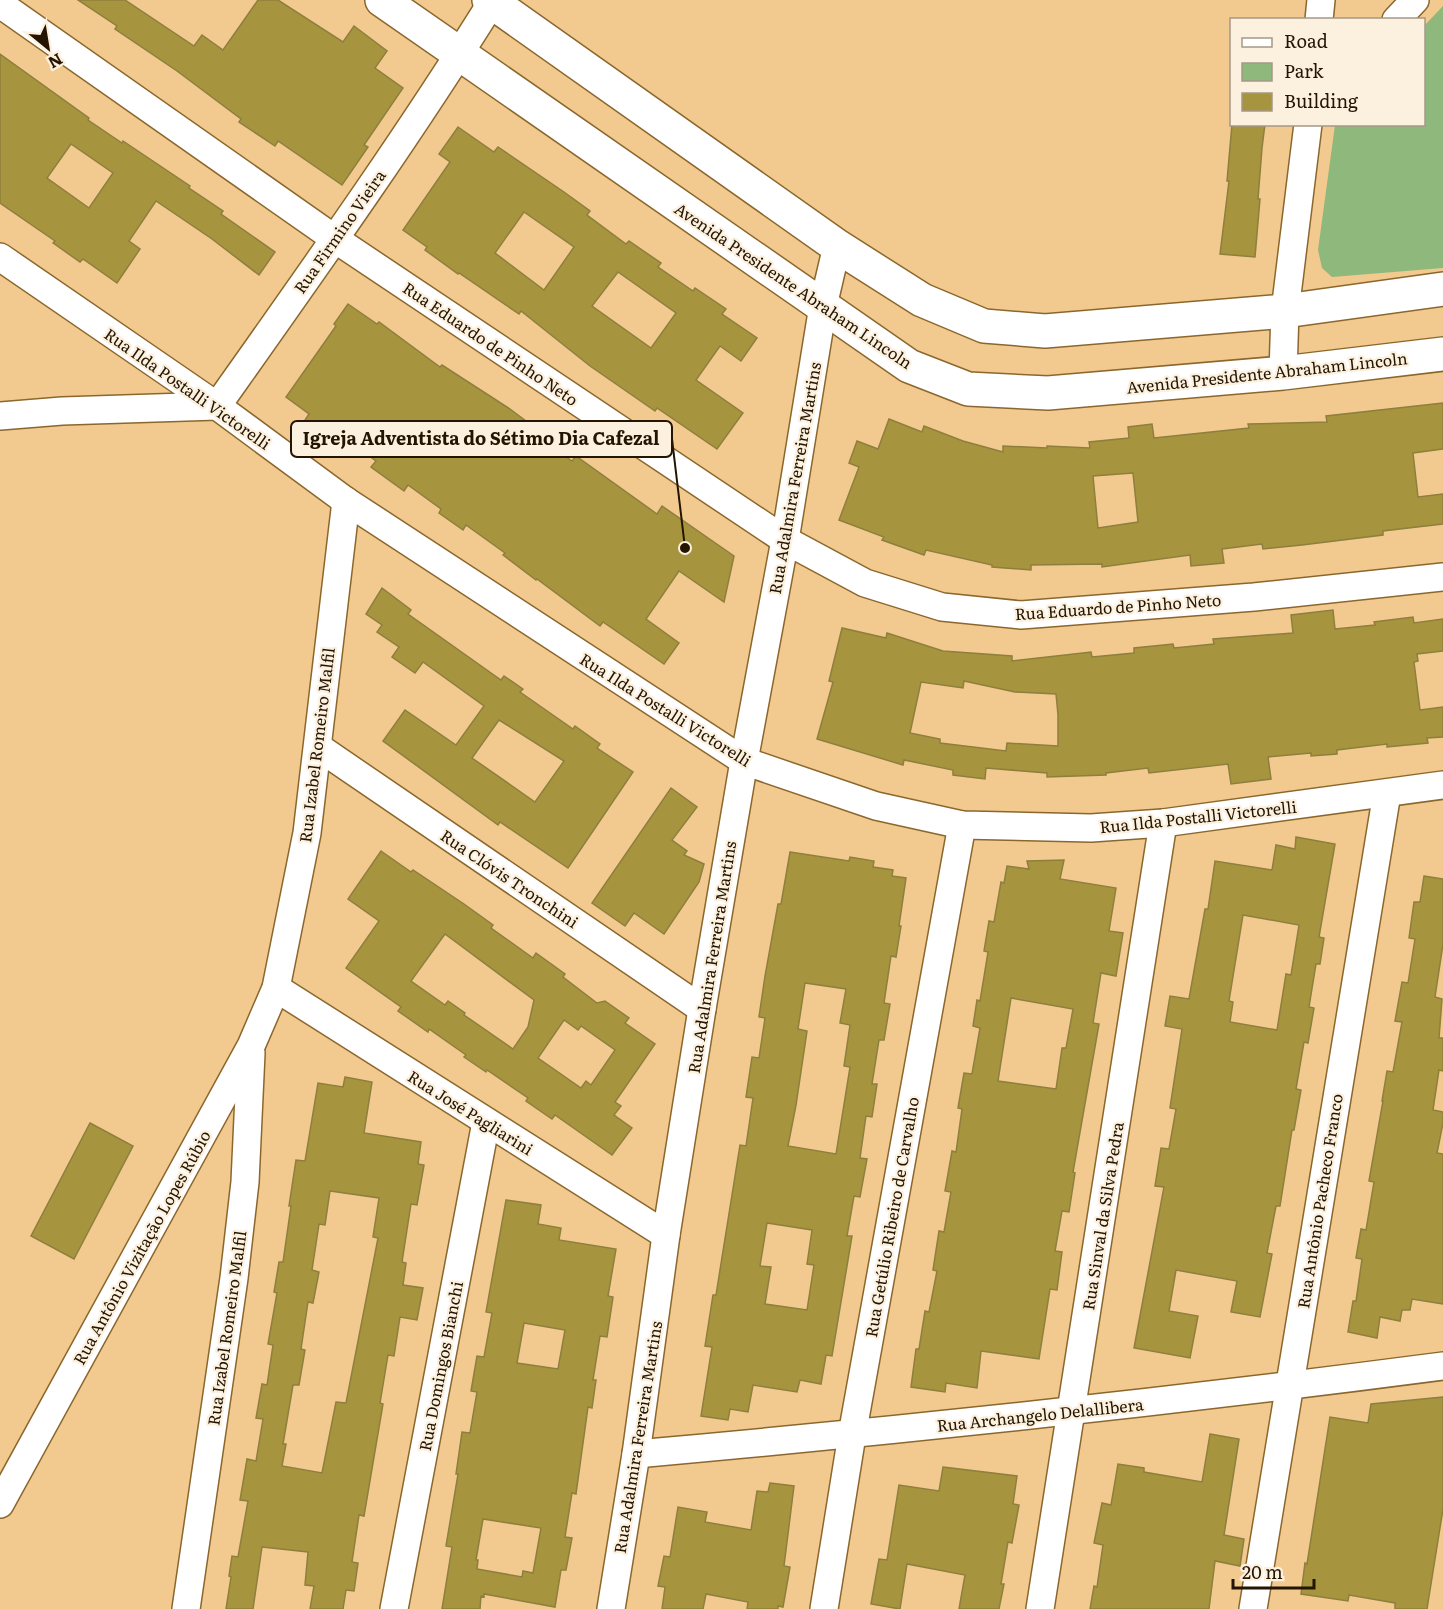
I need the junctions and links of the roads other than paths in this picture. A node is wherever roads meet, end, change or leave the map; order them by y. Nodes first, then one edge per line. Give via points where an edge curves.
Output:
1 (382, 0) edge
2 (1321, 0) edge
3 (1415, 0) edge
4 (490, 1) edge
5 (0, 4) edge
6 (1319, 18) edge
7 (1398, 18) edge
8 (459, 54) junction
9 (1308, 126) edge
10 (335, 239) junction
11 (837, 246) junction
12 (0, 256) edge
13 (1443, 289) edge
14 (823, 306) junction
15 (1285, 311) junction
16 (1443, 354) edge
17 (1283, 373) junction
18 (217, 406) junction
19 (0, 416) edge
20 (346, 501) junction
21 (785, 540) junction
22 (1443, 577) edge
23 (318, 747) junction
24 (744, 761) junction
25 (1443, 785) edge
26 (1387, 793) junction
27 (1162, 823) junction
28 (962, 825) junction
29 (276, 988) junction
30 (702, 1009) junction
31 (251, 1046) junction
32 (486, 1122) junction
33 (666, 1235) junction
34 (1443, 1365) edge
35 (1288, 1386) junction
36 (1072, 1410) junction
37 (852, 1435) junction
38 (636, 1454) junction
39 (0, 1504) edge
40 (186, 1609) edge
41 (394, 1609) edge
42 (610, 1609) edge
43 (824, 1609) edge
44 (1040, 1609) edge
45 (1253, 1609) edge

1 - 8 street, Avenida Presidente Abraham Lincoln
2 - 6 street
3 - 7 street
4 - 8 street, Rua Firmino Vieira
4 - 11 street
5 - 10 street, Rua Eduardo de Pinho Neto
8 - 10 street, Rua Firmino Vieira
8 - 14 street, Avenida Presidente Abraham Lincoln
9 - 15 street
10 - 18 street, Rua Firmino Vieira
10 - 21 street, Rua Eduardo de Pinho Neto
11 - 14 street, Rua Adalmira Ferreira Martins
11 - 15 street via 922,300 984,326 1045,331
12 - 18 street, Rua Ilda Postalli Victorelli
13 - 15 street
14 - 17 street, Avenida Presidente Abraham Lincoln via 909,366 968,388 1048,393
14 - 21 street, Rua Adalmira Ferreira Martins
15 - 17 street
16 - 17 street, Avenida Presidente Abraham Lincoln
18 - 19 street
18 - 20 street, Rua Ilda Postalli Victorelli
20 - 23 street, Rua Izabel Romeiro Malfil
20 - 24 street, Rua Ilda Postalli Victorelli
21 - 22 street, Rua Eduardo de Pinho Neto via 865,583 942,607 1022,615
21 - 24 street, Rua Adalmira Ferreira Martins
23 - 29 street, Rua Izabel Romeiro Malfil via 307,833
23 - 30 street, Rua Clóvis Tronchini
24 - 28 street, Rua Ilda Postalli Victorelli via 876,806
24 - 30 street, Rua Adalmira Ferreira Martins
25 - 26 street, Rua Ilda Postalli Victorelli
26 - 27 street, Rua Ilda Postalli Victorelli
26 - 35 street, Rua Antônio Pacheco Franco
27 - 28 street, Rua Ilda Postalli Victorelli via 1091,828
27 - 36 street, Rua Sinval da Silva Pedra
28 - 37 street, Rua Getúlio Ribeiro de Carvalho
29 - 31 street, Rua Antônio Vizitação Lopes Rúbio
29 - 32 street, Rua José Pagliarini
30 - 33 street, Rua Adalmira Ferreira Martins
31 - 39 street, Rua Antônio Vizitação Lopes Rúbio
31 - 40 street, Rua Izabel Romeiro Malfil via 245,1182 234,1278
32 - 33 street, Rua José Pagliarini
32 - 41 street, Rua Domingos Bianchi
33 - 38 street, Rua Adalmira Ferreira Martins
34 - 35 street, Rua Archangelo Delallibera
35 - 36 street, Rua Archangelo Delallibera
35 - 45 street, Rua Antônio Pacheco Franco
36 - 37 street, Rua Archangelo Delallibera
36 - 44 street, Rua Sinval da Silva Pedra
37 - 38 street, Rua Archangelo Delallibera
37 - 43 street, Rua Getúlio Ribeiro de Carvalho
38 - 42 street, Rua Adalmira Ferreira Martins

